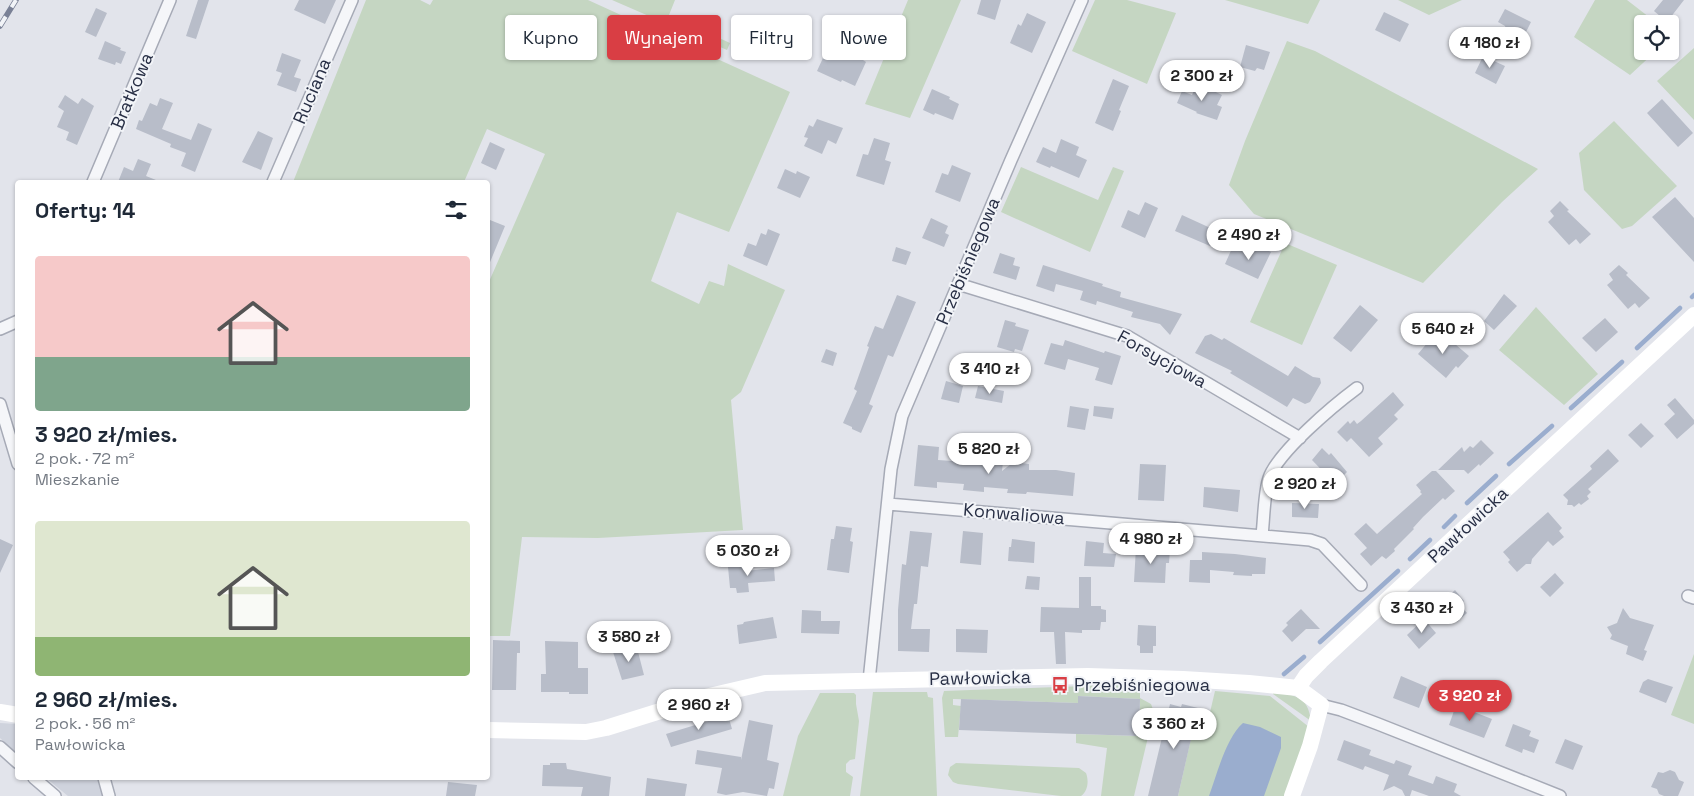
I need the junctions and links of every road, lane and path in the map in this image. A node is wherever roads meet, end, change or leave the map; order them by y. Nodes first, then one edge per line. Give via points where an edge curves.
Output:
1 (170, 0) edge
2 (352, 0) edge
3 (1082, 0) edge
4 (94, 180) edge
5 (274, 180) edge
6 (958, 284) junction
7 (1694, 316) edge
8 (15, 322) edge
9 (0, 329) edge
10 (1357, 388) dead end
11 (0, 404) edge
12 (1300, 438) junction
13 (15, 454) edge
14 (888, 504) junction
15 (1262, 535) junction
16 (1361, 585) dead end
17 (869, 680) junction
18 (1298, 688) junction
19 (1321, 705) junction
20 (0, 712) edge
21 (15, 714) edge
22 (490, 730) edge
23 (0, 748) edge
24 (15, 760) edge
25 (36, 780) edge
26 (105, 780) edge
27 (55, 796) edge
28 (110, 796) edge
29 (1292, 796) edge
30 (1560, 796) edge

1 - 4 street, Bratkowa
2 - 5 street, Ruciana
3 - 6 street, Przebiśniegowa
6 - 12 street, Forsycjowa via 1127,336
6 - 14 street, Przebiśniegowa via 902,416 891,469
7 - 18 street, Pawłowicka via 1311,671
8 - 9 street
10 - 12 street
11 - 13 street
12 - 15 street via 1275,463 1268,479
14 - 15 street, Konwaliowa
14 - 17 street, Przebiśniegowa
15 - 16 street, Konwaliowa via 1322,544
17 - 18 street, Pawłowicka via 1117,677
17 - 22 street, Pawłowicka via 765,683 586,732
18 - 19 street
19 - 29 street
19 - 30 street via 1378,724
20 - 21 street
23 - 24 street
25 - 27 street
26 - 28 street

